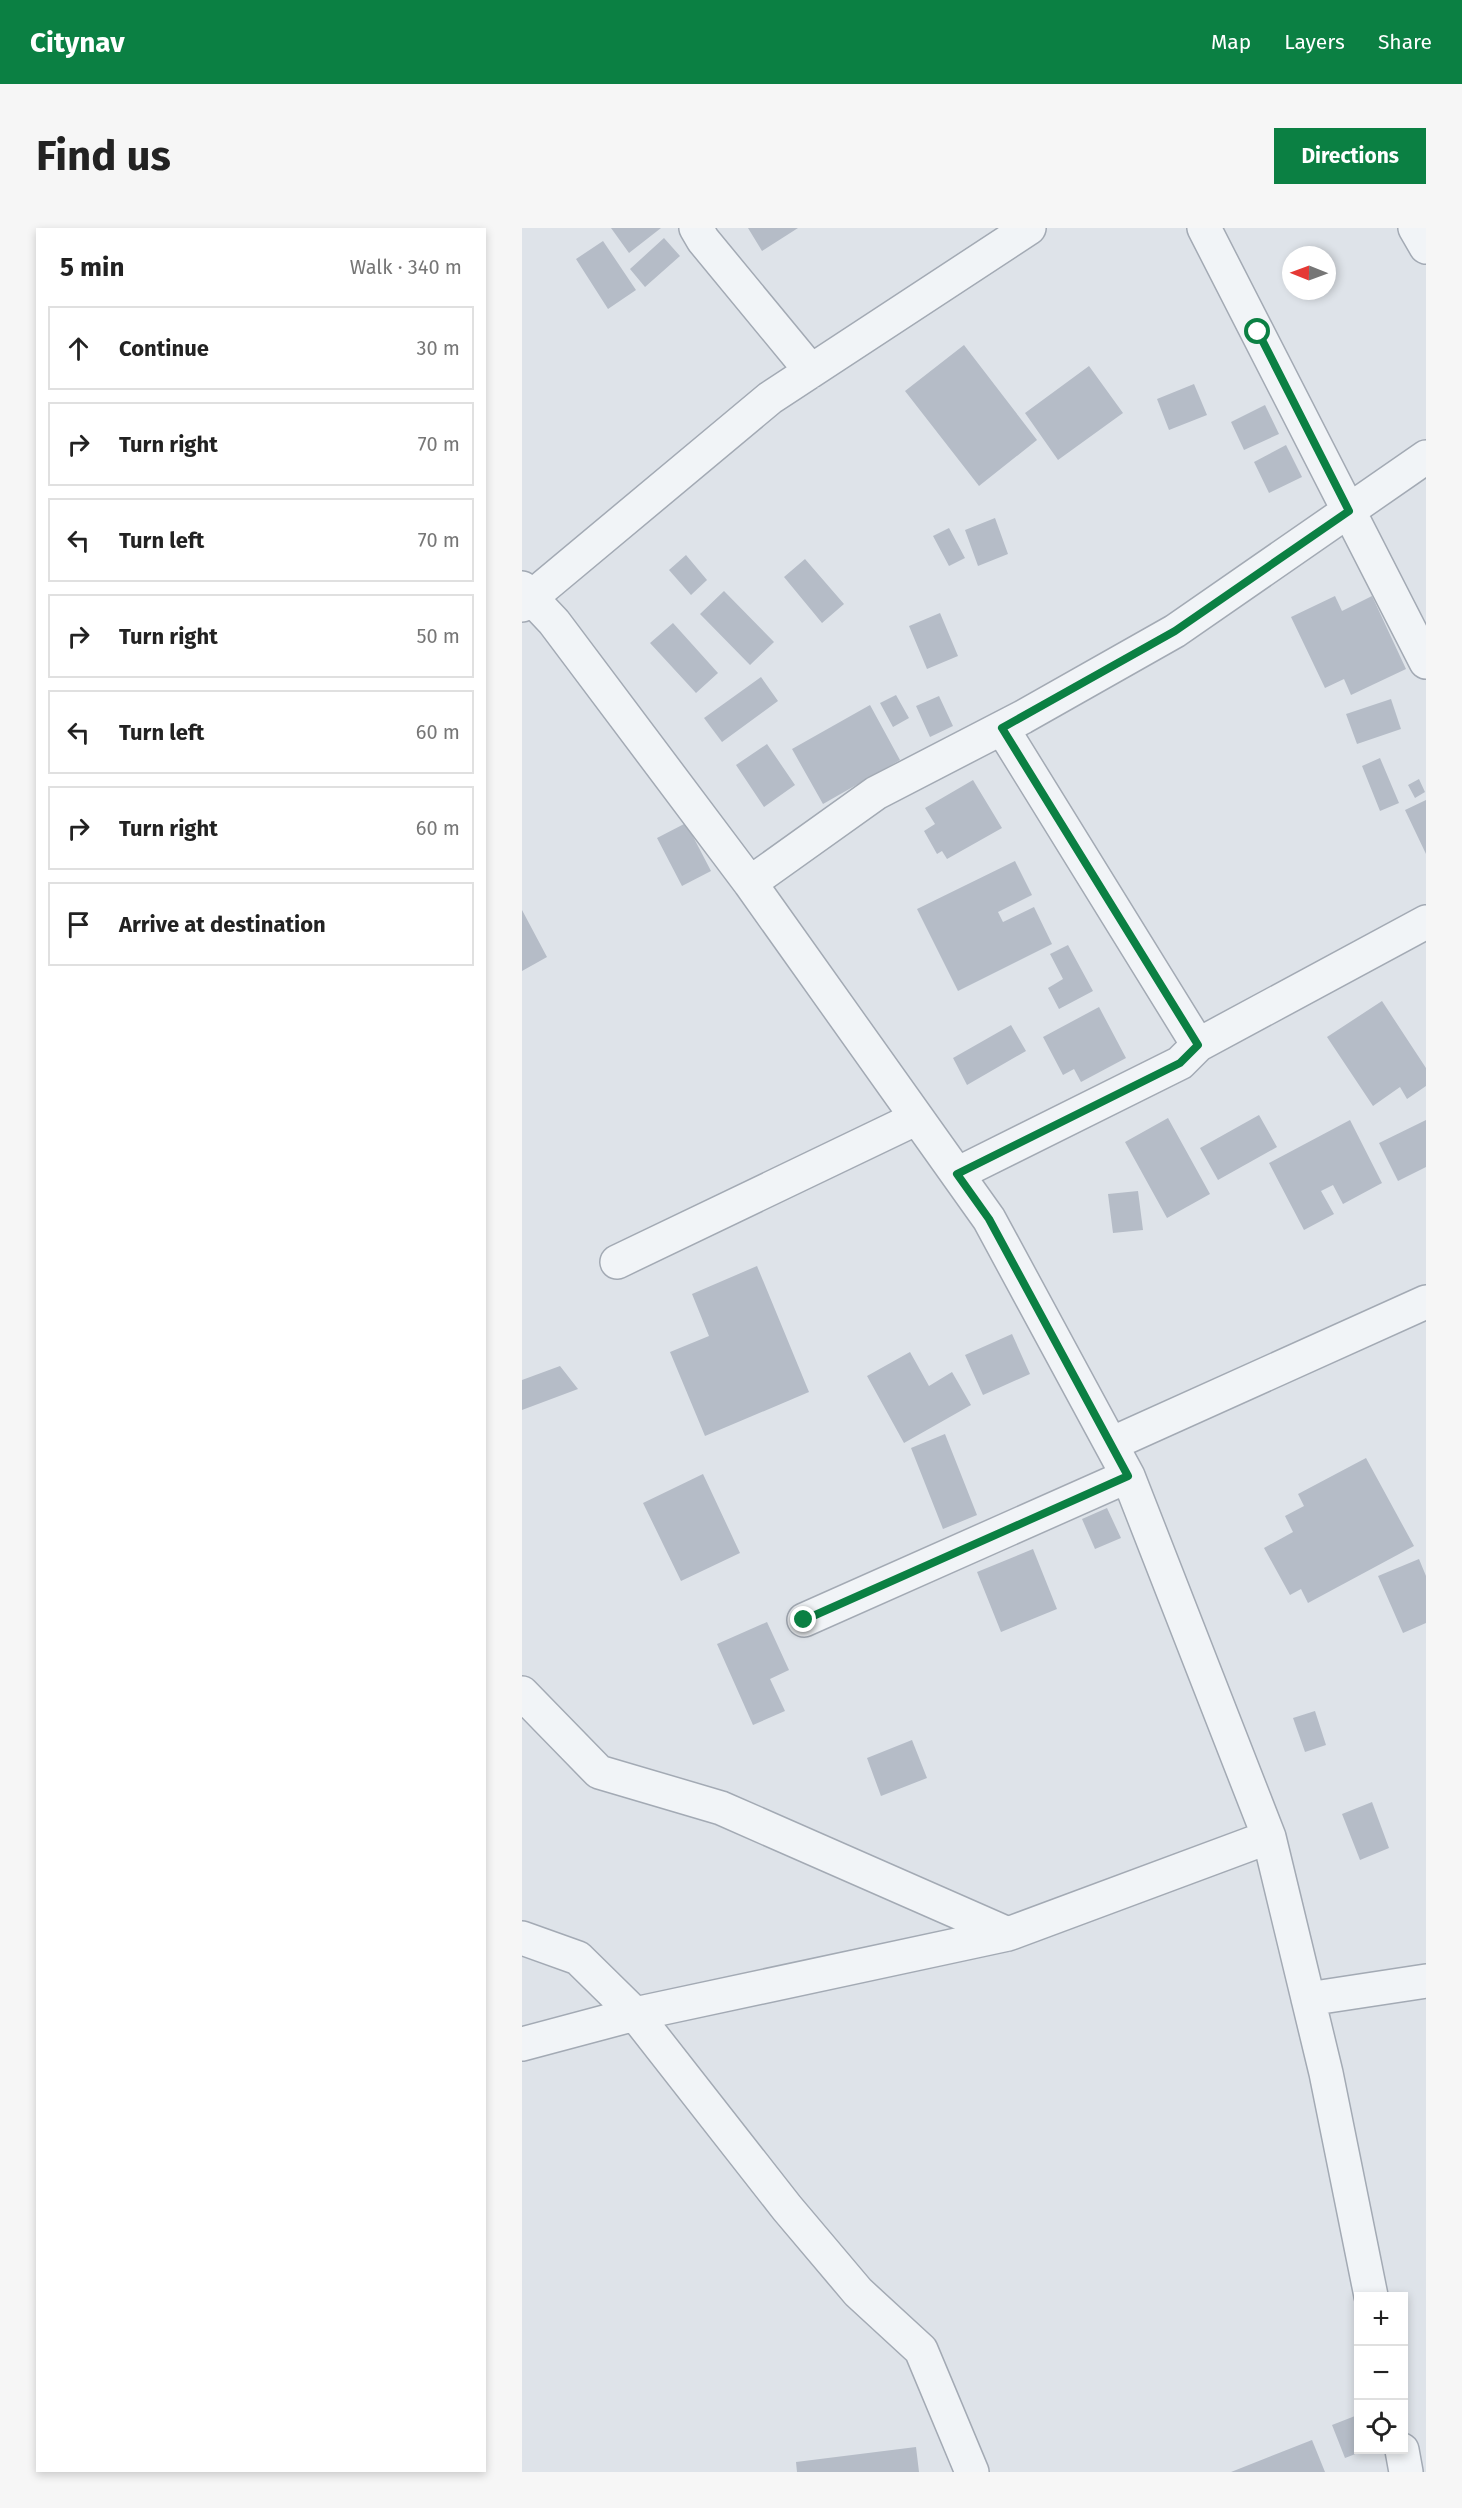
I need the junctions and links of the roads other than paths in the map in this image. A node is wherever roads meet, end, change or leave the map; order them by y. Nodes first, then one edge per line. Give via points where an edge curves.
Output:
1 (696, 228) edge
2 (1029, 228) edge
3 (1203, 228) edge
4 (1414, 228) edge
5 (1426, 247) edge
6 (811, 371) junction
7 (1426, 457) edge
8 (1349, 511) junction
9 (525, 597) edge
10 (1426, 662) edge
11 (1002, 728) junction
12 (750, 883) junction
13 (1426, 922) edge
14 (1198, 1045) junction
15 (917, 1118) junction
16 (957, 1174) junction
17 (617, 1262) dead end
18 (1426, 1302) edge
19 (1111, 1444) junction
20 (1128, 1476) junction
21 (804, 1620) dead end
22 (522, 1693) edge
23 (1269, 1837) junction
24 (1008, 1934) junction
25 (522, 1938) edge
26 (1426, 1981) edge
27 (1308, 1999) junction
28 (635, 2014) junction
29 (522, 2044) edge
30 (1370, 2292) edge
31 (1403, 2454) edge
32 (972, 2472) edge
33 (1406, 2472) edge

1 - 6 street
2 - 6 street
3 - 8 street
4 - 5 street
6 - 9 street via 770,398
7 - 8 street
8 - 10 street
8 - 11 street via 1175,631
9 - 12 street via 554,622
11 - 12 street via 876,792
11 - 14 street
12 - 15 street
13 - 14 street
14 - 16 street via 1180,1063
15 - 16 street
15 - 17 street
16 - 19 street via 989,1219
18 - 19 street
19 - 20 street
20 - 21 street
20 - 23 street
22 - 24 street via 599,1772 721,1808
23 - 24 street
23 - 27 street
24 - 28 street
25 - 28 street via 578,1958
26 - 27 street
27 - 30 street
28 - 29 street
28 - 32 street via 858,2292 921,2350
31 - 33 street

